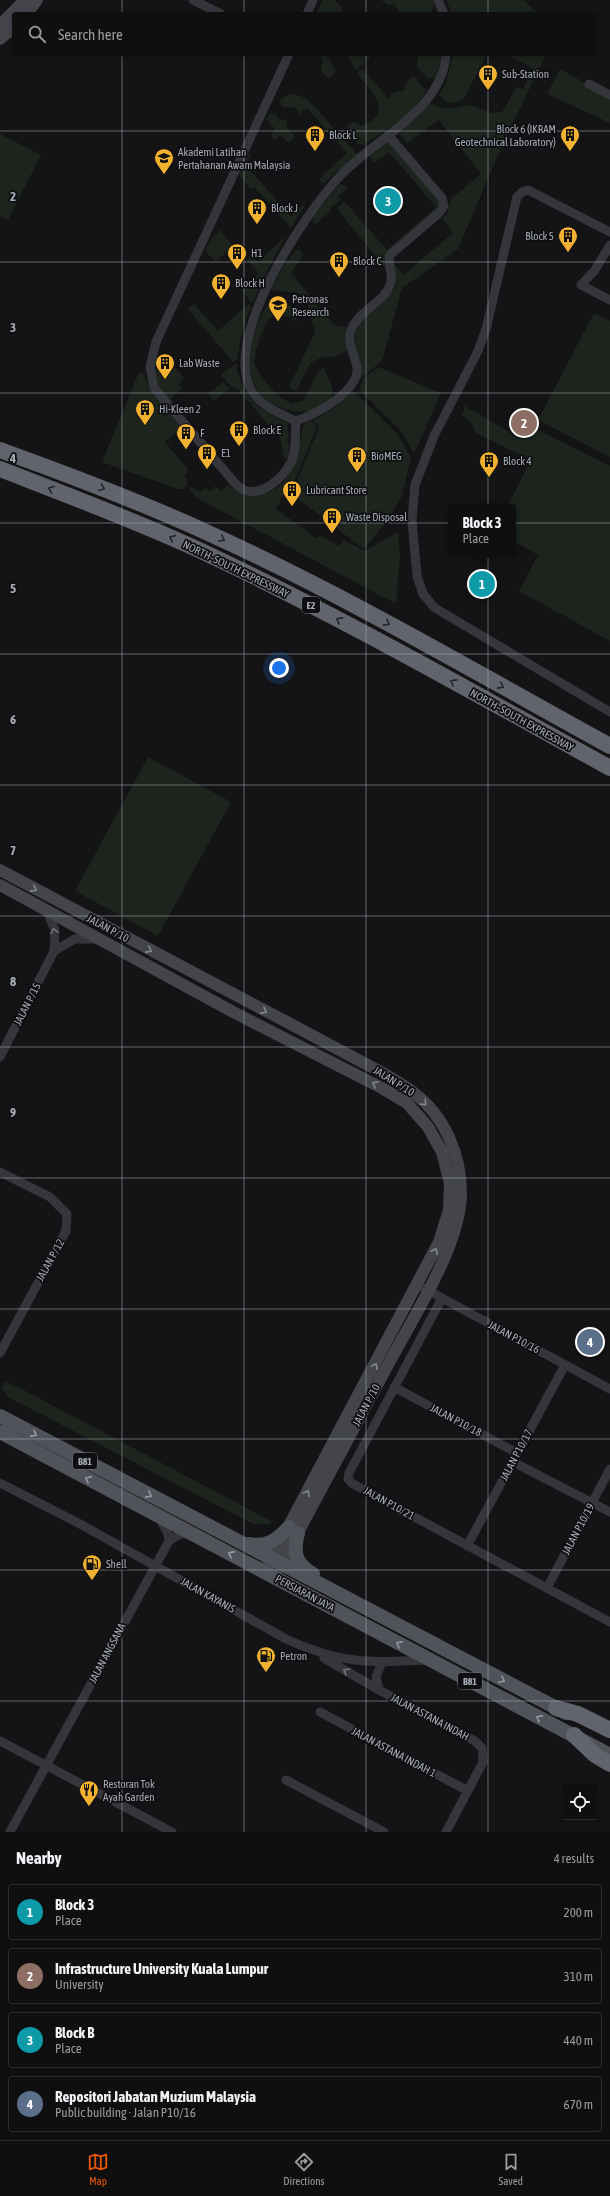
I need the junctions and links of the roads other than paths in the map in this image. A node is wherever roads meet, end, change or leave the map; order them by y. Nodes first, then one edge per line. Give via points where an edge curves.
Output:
1 (25, 0) edge
2 (37, 0) edge
3 (193, 0) edge
4 (313, 0) edge
5 (438, 0) edge
6 (13, 12) edge
7 (28, 12) edge
8 (217, 12) edge
9 (308, 12) edge
10 (443, 12) edge
11 (12, 13) edge
12 (0, 25) edge
13 (12, 30) edge
14 (0, 39) edge
15 (287, 56) edge
16 (446, 56) edge
17 (589, 84) dead end
18 (610, 95) edge
19 (388, 135) junction
20 (610, 232) edge
21 (610, 245) edge
22 (610, 300) edge
23 (296, 421) junction
24 (0, 450) edge
25 (0, 469) edge
26 (610, 712) edge
27 (610, 746) edge
28 (610, 768) edge
29 (0, 870) edge
30 (0, 885) edge
31 (47, 912) junction
32 (98, 939) junction
33 (54, 951) junction
34 (0, 1057) edge
35 (0, 1172) edge
36 (422, 1288) junction
37 (442, 1298) junction
38 (0, 1353) edge
39 (565, 1365) junction
40 (394, 1387) junction
41 (610, 1389) edge
42 (0, 1416) edge
43 (0, 1432) edge
44 (518, 1453) junction
45 (513, 1462) junction
46 (610, 1469) edge
47 (0, 1483) edge
48 (592, 1503) junction
49 (610, 1512) edge
50 (158, 1515) junction
51 (293, 1530) junction
52 (193, 1534) junction
53 (168, 1541) junction
54 (238, 1542) junction
55 (467, 1546) junction
56 (155, 1566) junction
57 (273, 1568) junction
58 (547, 1588) junction
59 (368, 1609) junction
60 (610, 1622) edge
61 (314, 1652) junction
62 (429, 1660) junction
63 (382, 1662) junction
64 (378, 1690) junction
65 (556, 1708) junction
66 (320, 1712) dead end
67 (610, 1730) edge
68 (574, 1735) junction
69 (610, 1737) edge
70 (0, 1741) edge
71 (53, 1752) junction
72 (610, 1755) edge
73 (36, 1760) junction
74 (610, 1764) edge
75 (46, 1766) junction
76 (57, 1772) junction
77 (38, 1780) junction
78 (286, 1780) dead end
79 (468, 1791) junction
80 (10, 1832) edge
81 (172, 1832) edge
82 (384, 1832) edge
83 (446, 1832) edge

1 - 6 street
2 - 7 street
3 - 8 street
4 - 9 street
5 - 10 street
11 - 12 street
13 - 14 street
15 - 23 street via 156,342 150,371 154,388 234,482 244,490 255,491 265,488 285,472 295,450
16 - 19 street via 441,76 429,98
17 - 18 street
19 - 23 street via 341,175 306,218 275,271 249,336 244,359 246,377 253,393 264,404
19 - 23 street via 442,198 444,206 390,255 389,289 357,319 351,329 349,339 352,355 357,363 357,376 351,386 323,409
20 - 26 street via 528,190 517,197 486,329 469,371 424,459 415,485 412,521 417,576 427,602 456,622
21 - 22 street via 595,270 581,285
24 -> 27 highway, NORTH–SOUTH EXPRESSWAY / E2 via 121,495 333,593
28 -> 25 highway, NORTH–SOUTH EXPRESSWAY / E2 via 323,611 113,512
29 -> 36 street, JALAN P/10 via 381,1072 415,1094 438,1117 451,1139 458,1164 461,1194 458,1222 453,1238
30 - 31 street, JALAN P/10
31 - 32 street, JALAN P/10
33 -> 31 street, JALAN P/15 via 55,930
32 - 33 street via 75,939
36 -> 32 street, JALAN P/10 via 449,1210 450,1183 442,1152 428,1127 408,1103
33 - 34 street, JALAN P/15
35 - 38 street, JALAN P/12 via 50,1197 67,1214 66,1231
36 - 37 street, JALAN P10/16
36 - 51 street, JALAN P/10
37 - 39 street, JALAN P10/16
37 - 40 street, JALAN P10/21
39 - 41 street, JALAN P10/16
39 - 44 street, JALAN P10/17
40 - 44 street, JALAN P10/18
40 - 55 street, JALAN P10/21 via 348,1479
42 -> 54 main road, PERSIARAN JAYA / B81
50 -> 43 main road, PERSIARAN JAYA / B81
44 - 45 street, JALAN P10/17
45 - 48 street
45 - 55 street, JALAN P10/17
46 - 48 street, JALAN P10/19
47 - 56 street, JALAN KAYANIS
48 - 49 street
48 - 58 street, JALAN P10/19
50 - 52 main road, PERSIARAN JAYA / B81
50 - 53 street via 166,1528
51 - 54 main road via 266,1545
51 - 57 street, JALAN P/10
51 - 59 main road via 294,1552 302,1568
52 - 53 street via 180,1534
57 -> 52 main road, PERSIARAN JAYA / B81
53 - 56 street, JALAN ANGSANA
54 - 57 main road, PERSIARAN JAYA / B81
55 - 58 street, JALAN P10/21
56 - 61 street, JALAN KAYANIS
56 - 71 street, JALAN ANGSANA
57 - 59 main road, PERSIARAN JAYA / B81
62 -> 57 main road, PERSIARAN JAYA / B81
58 - 60 street, JALAN P10/21
59 -> 65 main road, PERSIARAN JAYA / B81
61 - 63 street, JALAN KAYANIS via 350,1660
64 -> 61 street, JALAN ASTANA INDAH
62 - 63 street, JALAN KAYANIS
68 -> 62 main road, PERSIARAN JAYA / B81
63 - 64 street, JALAN ASTANA INDAH via 376,1677
64 - 79 street, JALAN ASTANA INDAH via 479,1744 484,1754 483,1762
65 - 67 highway via 578,1714
65 - 69 main road, PERSIARAN JAYA / B81
66 - 79 street, JALAN ASTANA INDAH 1
68 - 72 main road, PERSIARAN JAYA / B81
68 - 74 highway via 595,1755
70 - 73 street
71 - 73 street
71 - 75 street, JALAN ANGSANA
71 - 76 street
73 - 75 street
73 - 77 street
75 - 76 street
75 - 77 street, JALAN ANGSANA
76 - 77 street
76 - 81 street
77 - 80 street, JALAN ANGSANA
78 - 82 street
79 - 83 street, JALAN ASTANA INDAH

